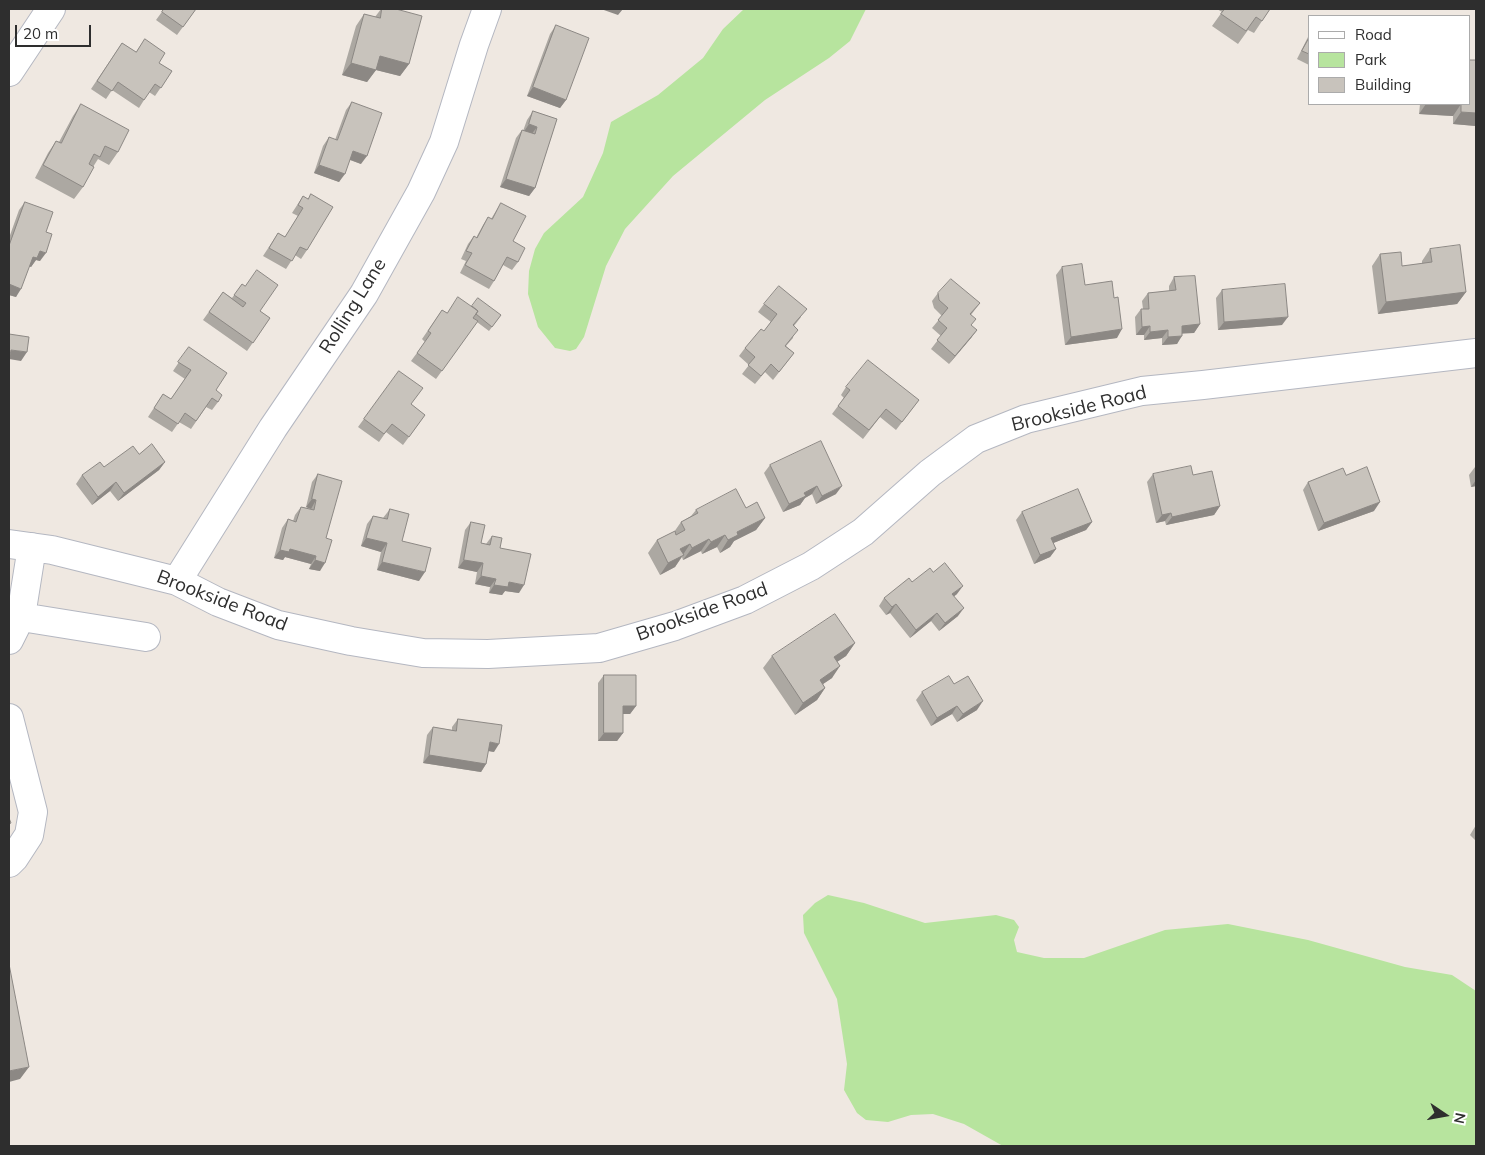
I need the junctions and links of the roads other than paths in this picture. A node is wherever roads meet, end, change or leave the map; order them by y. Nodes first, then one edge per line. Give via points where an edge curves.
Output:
1 (51, 9) edge
2 (487, 9) edge
3 (9, 72) edge
4 (1476, 353) edge
5 (20, 546) edge
6 (177, 581) junction
7 (15, 616) edge
8 (146, 637) dead end
9 (9, 640) edge
10 (9, 718) edge
11 (9, 863) edge

1 - 3 street
2 - 6 street, Rolling Lane via 444,142 421,192 364,294 273,428
4 - 6 street, Brookside Road via 1142,391 1026,419 976,439 930,473 863,532 811,566 745,600 675,626 599,648 488,654 423,653 278,625 218,602
5 - 6 street, Brookside Road
5 - 7 street
7 - 8 street
7 - 9 street
10 - 11 street via 33,812 29,835

